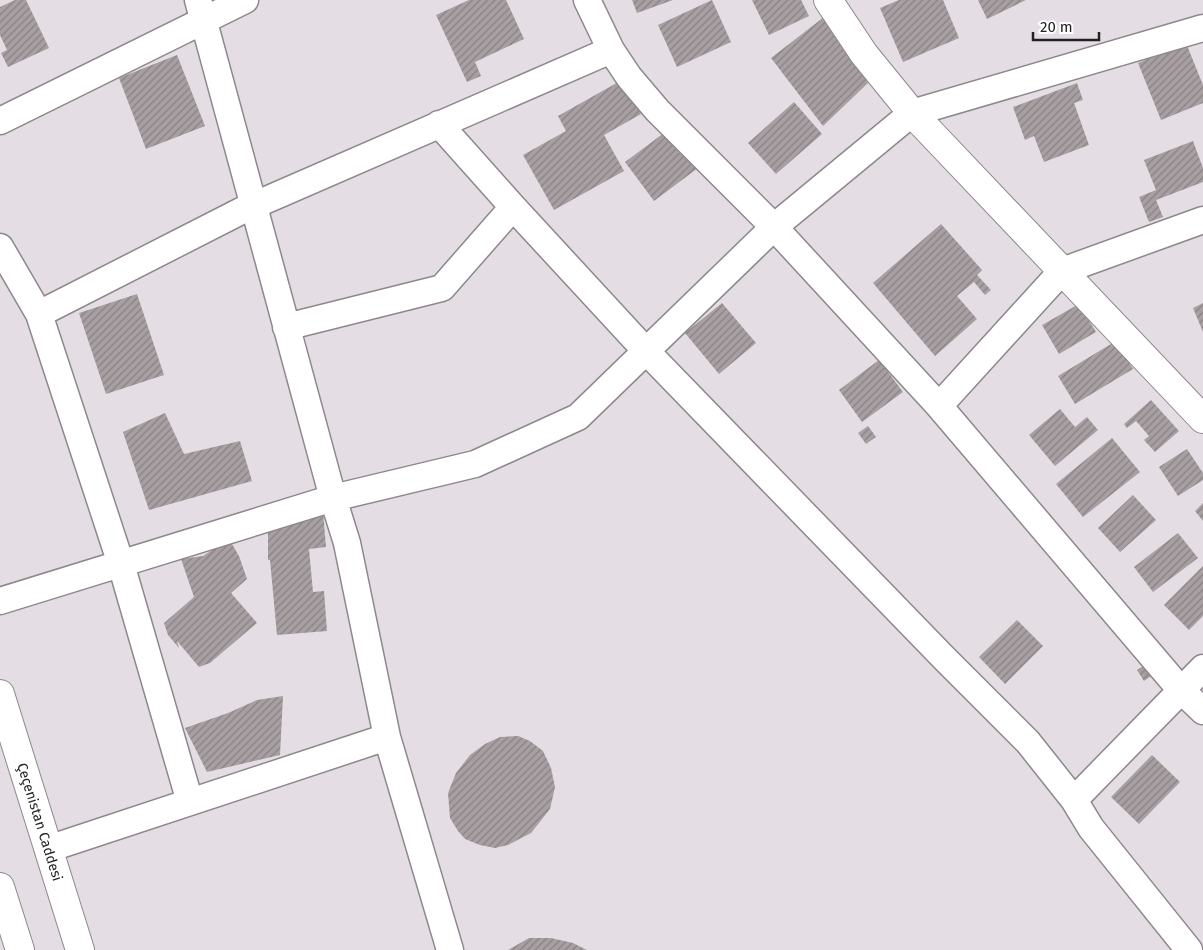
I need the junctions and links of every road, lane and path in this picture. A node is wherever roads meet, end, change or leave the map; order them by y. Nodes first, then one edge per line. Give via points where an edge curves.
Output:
1 (245, 0) edge
2 (587, 0) edge
3 (828, 0) edge
4 (200, 10) edge
5 (1203, 28) edge
6 (611, 50) junction
7 (912, 113) junction
8 (0, 121) edge
9 (439, 124) junction
10 (254, 206) junction
11 (512, 207) junction
12 (1203, 220) edge
13 (774, 227) junction
14 (0, 246) edge
15 (1062, 271) junction
16 (39, 314) junction
17 (286, 327) junction
18 (646, 351) junction
19 (939, 406) junction
20 (1199, 407) edge
21 (333, 498) junction
22 (120, 564) junction
23 (0, 601) edge
24 (1203, 668) edge
25 (1180, 689) junction
26 (0, 694) edge
27 (1203, 711) edge
28 (387, 737) junction
29 (1074, 800) junction
30 (190, 802) junction
31 (48, 849) junction
32 (0, 887) edge
33 (20, 950) edge
34 (80, 950) edge
35 (450, 950) edge
36 (1188, 950) edge

1 - 4 street
2 - 6 street
3 - 7 street via 864,54
4 - 8 street
4 - 10 street
5 - 7 street
6 - 9 street
6 - 13 street via 657,110
7 - 13 street
7 - 15 street
9 - 10 street
9 - 11 street
10 - 16 street
10 - 17 street
11 - 17 street via 442,288
11 - 18 street
12 - 15 street
13 - 18 street
13 - 19 street
14 - 16 street
15 - 19 street
15 - 20 street
16 - 22 street
17 - 21 street
18 - 21 street via 578,417 475,464
18 - 29 street via 1028,742
19 - 25 street
21 - 22 street
21 - 28 street via 347,543
22 - 23 street
22 - 30 street
24 - 25 street
25 - 27 street
25 - 29 street
26 - 31 street, Çeçenistan Caddesi
28 - 30 street
28 - 35 street
29 - 36 street via 1091,828
30 - 31 street
31 - 34 street, Çeçenistan Caddesi
32 - 33 street

